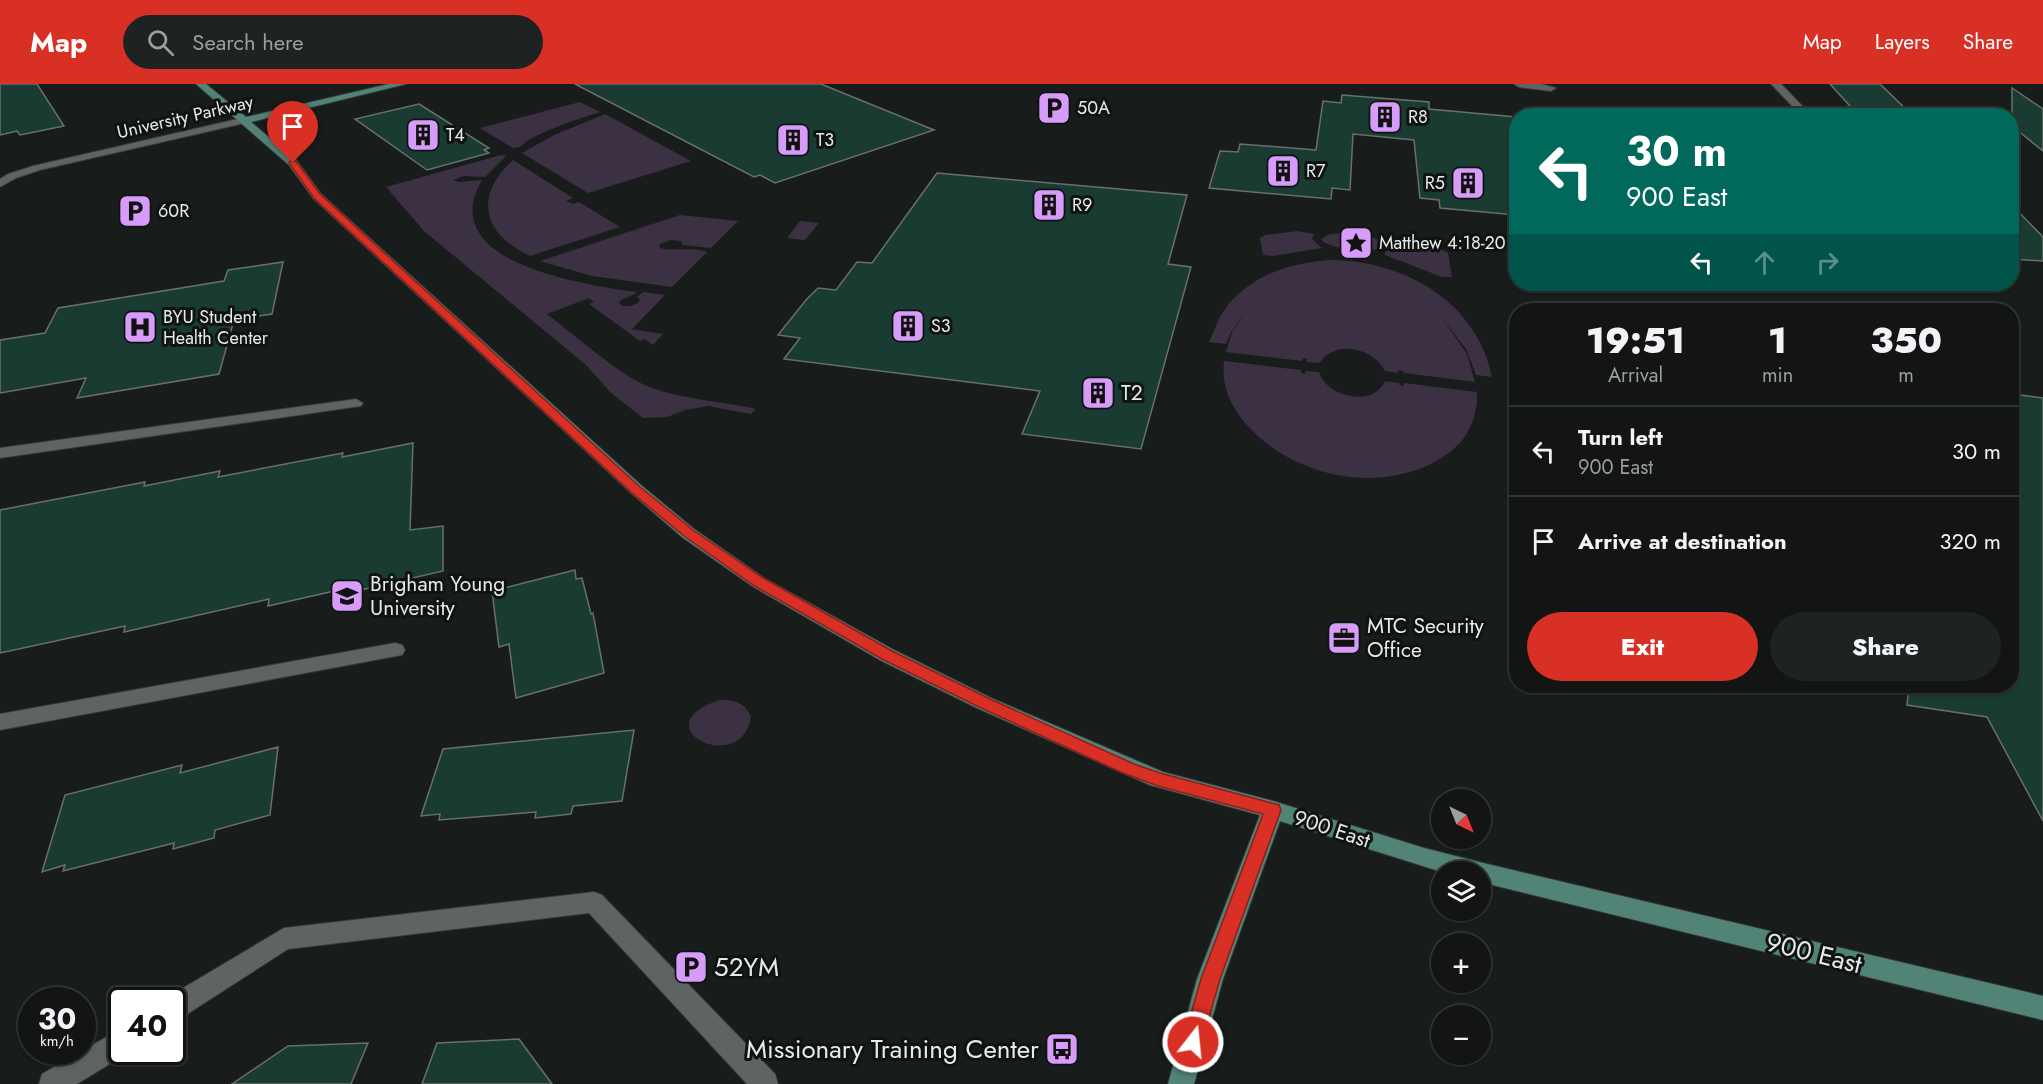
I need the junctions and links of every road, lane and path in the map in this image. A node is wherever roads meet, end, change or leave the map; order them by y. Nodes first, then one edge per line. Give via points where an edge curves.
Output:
1 (201, 84) edge
2 (401, 84) edge
3 (1519, 84) edge
4 (1776, 84) edge
5 (1551, 88) dead end
6 (1800, 108) edge
7 (242, 121) junction
8 (0, 184) edge
9 (356, 403) dead end
10 (0, 453) edge
11 (395, 650) dead end
12 (0, 722) edge
13 (1273, 810) junction
14 (1436, 861) edge
15 (1491, 875) edge
16 (186, 1000) edge
17 (2043, 1008) edge
18 (108, 1050) edge
19 (52, 1084) edge
20 (765, 1084) edge
21 (1181, 1084) edge

1 - 7 main road, 900 East
2 - 7 main road, University Parkway
3 - 5 street
4 - 6 street
7 - 8 street, University Parkway via 12,176
7 - 13 main road, 900 East via 293,163 317,196 636,489 688,533 758,582 887,655 1128,768
9 - 10 street
11 - 12 street
13 - 14 main road, 900 East
13 - 21 main road via 1210,979
15 - 17 main road, 900 East
16 - 20 street via 284,939 594,902
18 - 19 street

